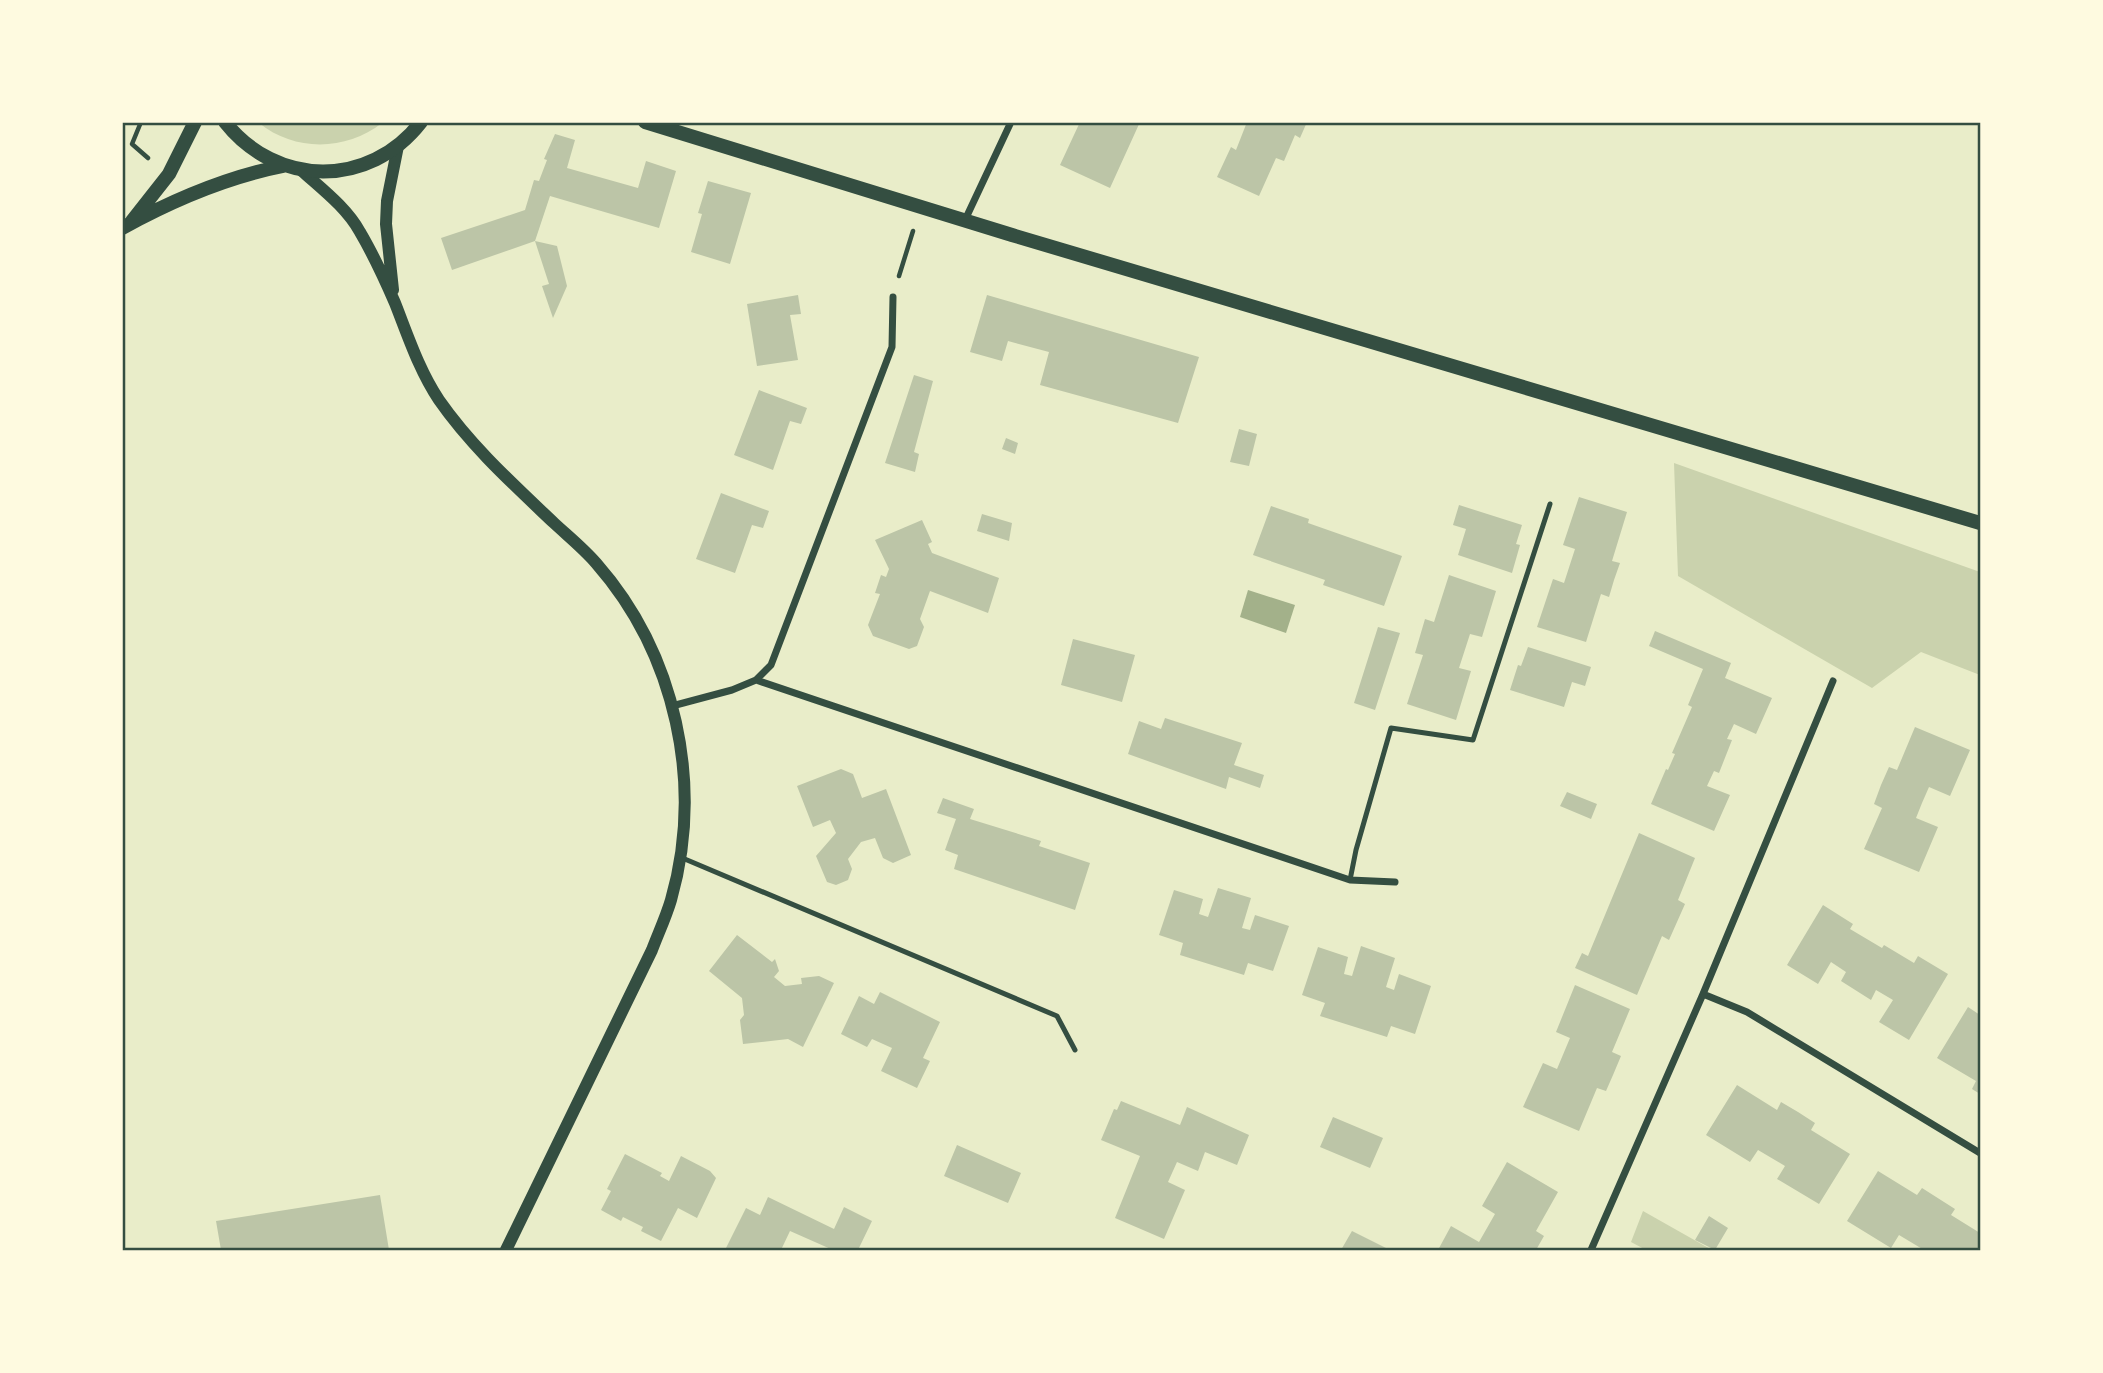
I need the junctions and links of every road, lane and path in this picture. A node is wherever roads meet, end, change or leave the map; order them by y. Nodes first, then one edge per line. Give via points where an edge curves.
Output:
1 (141, 122) edge
2 (195, 122) edge
3 (225, 122) edge
4 (421, 122) edge
5 (645, 122) edge
6 (1011, 122) edge
7 (398, 146) junction
8 (150, 160) dead end
9 (284, 166) junction
10 (302, 171) junction
11 (921, 205) junction
12 (965, 220) junction
13 (126, 226) edge
14 (893, 297) joint
15 (394, 301) junction
16 (1549, 504) dead end
17 (1980, 523) edge
18 (756, 680) junction
19 (1833, 681) dead end
20 (672, 706) junction
21 (680, 856) junction
22 (1350, 880) junction
23 (1395, 882) dead end
24 (1703, 994) junction
25 (1076, 1050) dead end
26 (1980, 1153) edge
27 (506, 1251) edge
28 (1591, 1251) edge

1 - 8 path via 132,144
2 - 13 main road via 169,174
3 - 9 main road via 258,154
4 - 7 main road
5 - 11 main road
6 - 12 street
7 - 10 main road via 353,168
7 - 15 street via 386,224
9 - 10 main road
9 - 13 main road via 247,173
10 - 15 street via 359,230
11 - 12 main road
11 - 14 path
12 - 17 main road
14 - 18 street via 892,347 779,648
15 - 20 street via 416,358 460,429 596,563 625,602 651,644
16 - 22 lane via 1473,740 1391,727
18 - 20 street
18 - 22 street
19 - 24 street
20 - 21 street via 685,807
21 - 25 lane via 1057,1016
21 - 27 street via 671,901 652,950
22 - 23 street
24 - 26 street via 1747,1012
24 - 28 street

